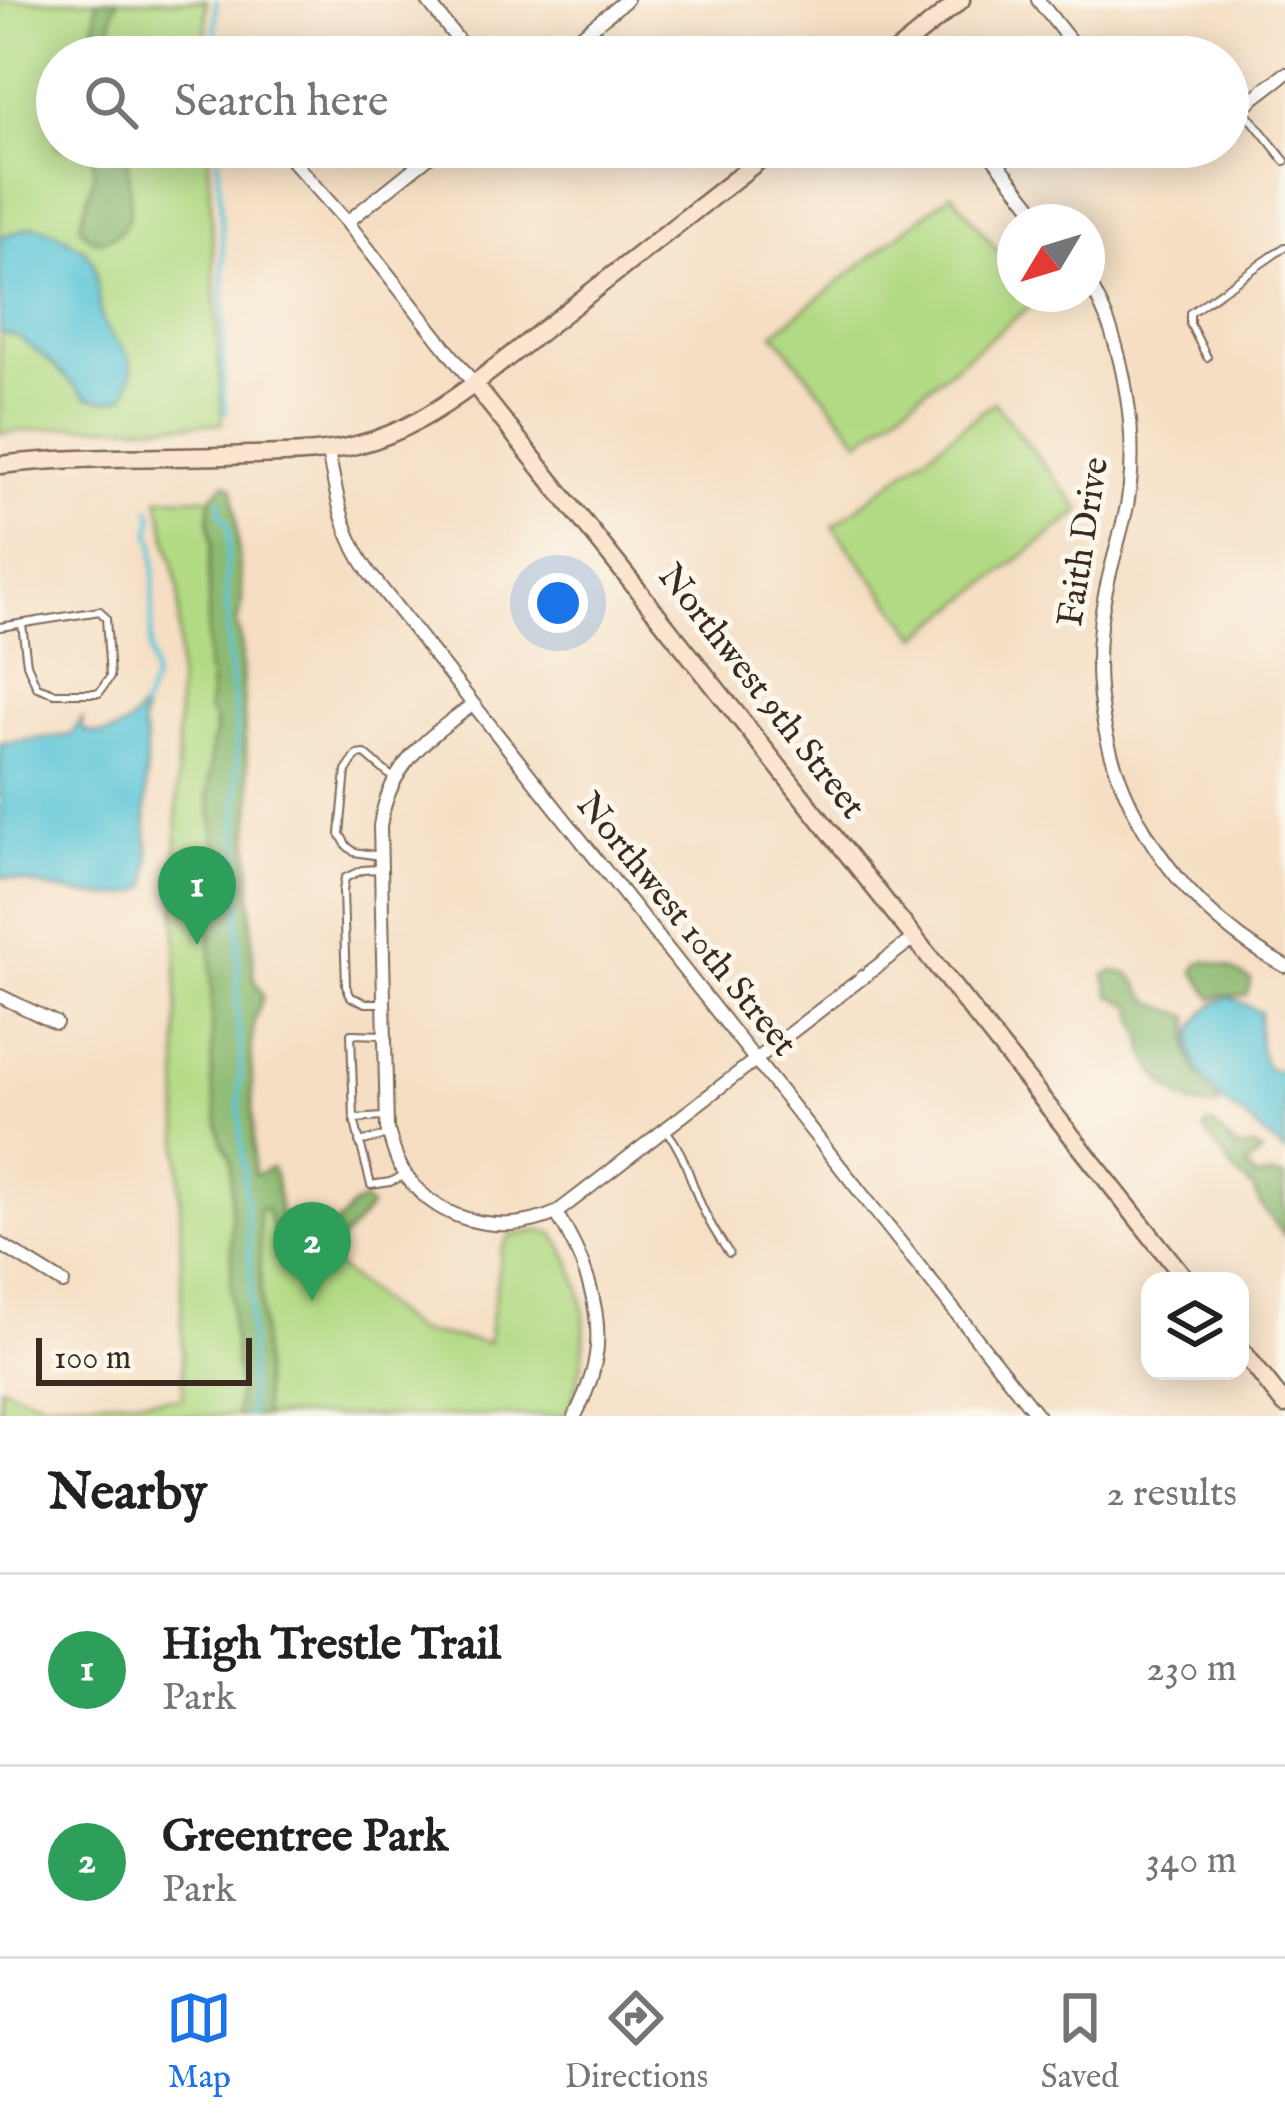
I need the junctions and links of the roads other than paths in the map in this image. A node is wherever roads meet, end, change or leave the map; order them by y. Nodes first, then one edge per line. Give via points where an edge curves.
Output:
1 (428, 0) edge
2 (626, 0) edge
3 (961, 0) edge
4 (1038, 0) edge
5 (455, 36) edge
6 (581, 36) edge
7 (921, 36) edge
8 (1067, 36) edge
9 (1285, 74) edge
10 (1249, 102) edge
11 (1249, 118) edge
12 (1285, 161) edge
13 (299, 168) edge
14 (415, 168) edge
15 (749, 168) edge
16 (1002, 168) edge
17 (1030, 204) edge
18 (347, 222) junction
19 (1285, 247) edge
20 (1102, 312) edge
21 (1207, 357) dead end
22 (474, 384) junction
23 (328, 451) junction
24 (0, 465) edge
25 (22, 624) junction
26 (0, 627) edge
27 (472, 705) junction
28 (394, 779) junction
29 (380, 863) junction
30 (914, 938) junction
31 (1285, 966) edge
32 (0, 996) edge
33 (384, 1004) junction
34 (56, 1023) dead end
35 (385, 1035) junction
36 (757, 1060) junction
37 (387, 1117) junction
38 (354, 1120) junction
39 (667, 1130) junction
40 (389, 1135) junction
41 (359, 1142) junction
42 (406, 1175) junction
43 (556, 1213) junction
44 (0, 1244) edge
45 (729, 1253) dead end
46 (1179, 1272) edge
47 (63, 1282) dead end
48 (1249, 1359) edge
49 (1285, 1405) edge
50 (575, 1416) edge
51 (1038, 1416) edge

1 - 5 street
2 - 6 street
3 - 7 street
4 - 8 street
9 - 10 street
11 - 12 lane
13 - 18 street, Northwest 9th Street
14 - 18 street
15 - 22 street
16 - 17 street
18 - 22 street, Northwest 9th Street
19 - 21 lane via 1190,313
20 - 31 street, Faith Drive via 1124,373 1130,438 1124,520 1099,631 1100,700 1115,768 1144,832 1186,890
22 - 23 street via 406,427
22 - 30 street, Northwest 9th Street
23 - 24 street
23 - 27 street, Northwest 10th Street via 342,524 358,556
25 - 25 lane via 100,611 110,677 100,693 37,686
25 - 26 lane
27 - 28 street via 415,750
27 - 36 street, Northwest 10th Street
28 - 29 street via 382,810
28 - 29 lane via 365,754 346,771 340,834 354,852
29 - 33 street
29 - 33 lane via 345,878 344,938 351,997
30 - 36 street
30 - 46 street, Northwest 9th Street
32 - 34 street
33 - 35 street
35 - 37 street
35 - 38 lane via 350,1034
36 - 39 street
36 - 51 street, Northwest 10th Street
37 - 38 lane
37 - 40 street
38 - 41 lane
39 - 43 street
39 - 45 lane
40 - 41 lane
40 - 42 street
41 - 42 lane via 370,1185
42 - 43 street via 438,1205 476,1222 520,1225
43 - 50 street via 596,1322 596,1358
44 - 47 street
48 - 49 street

